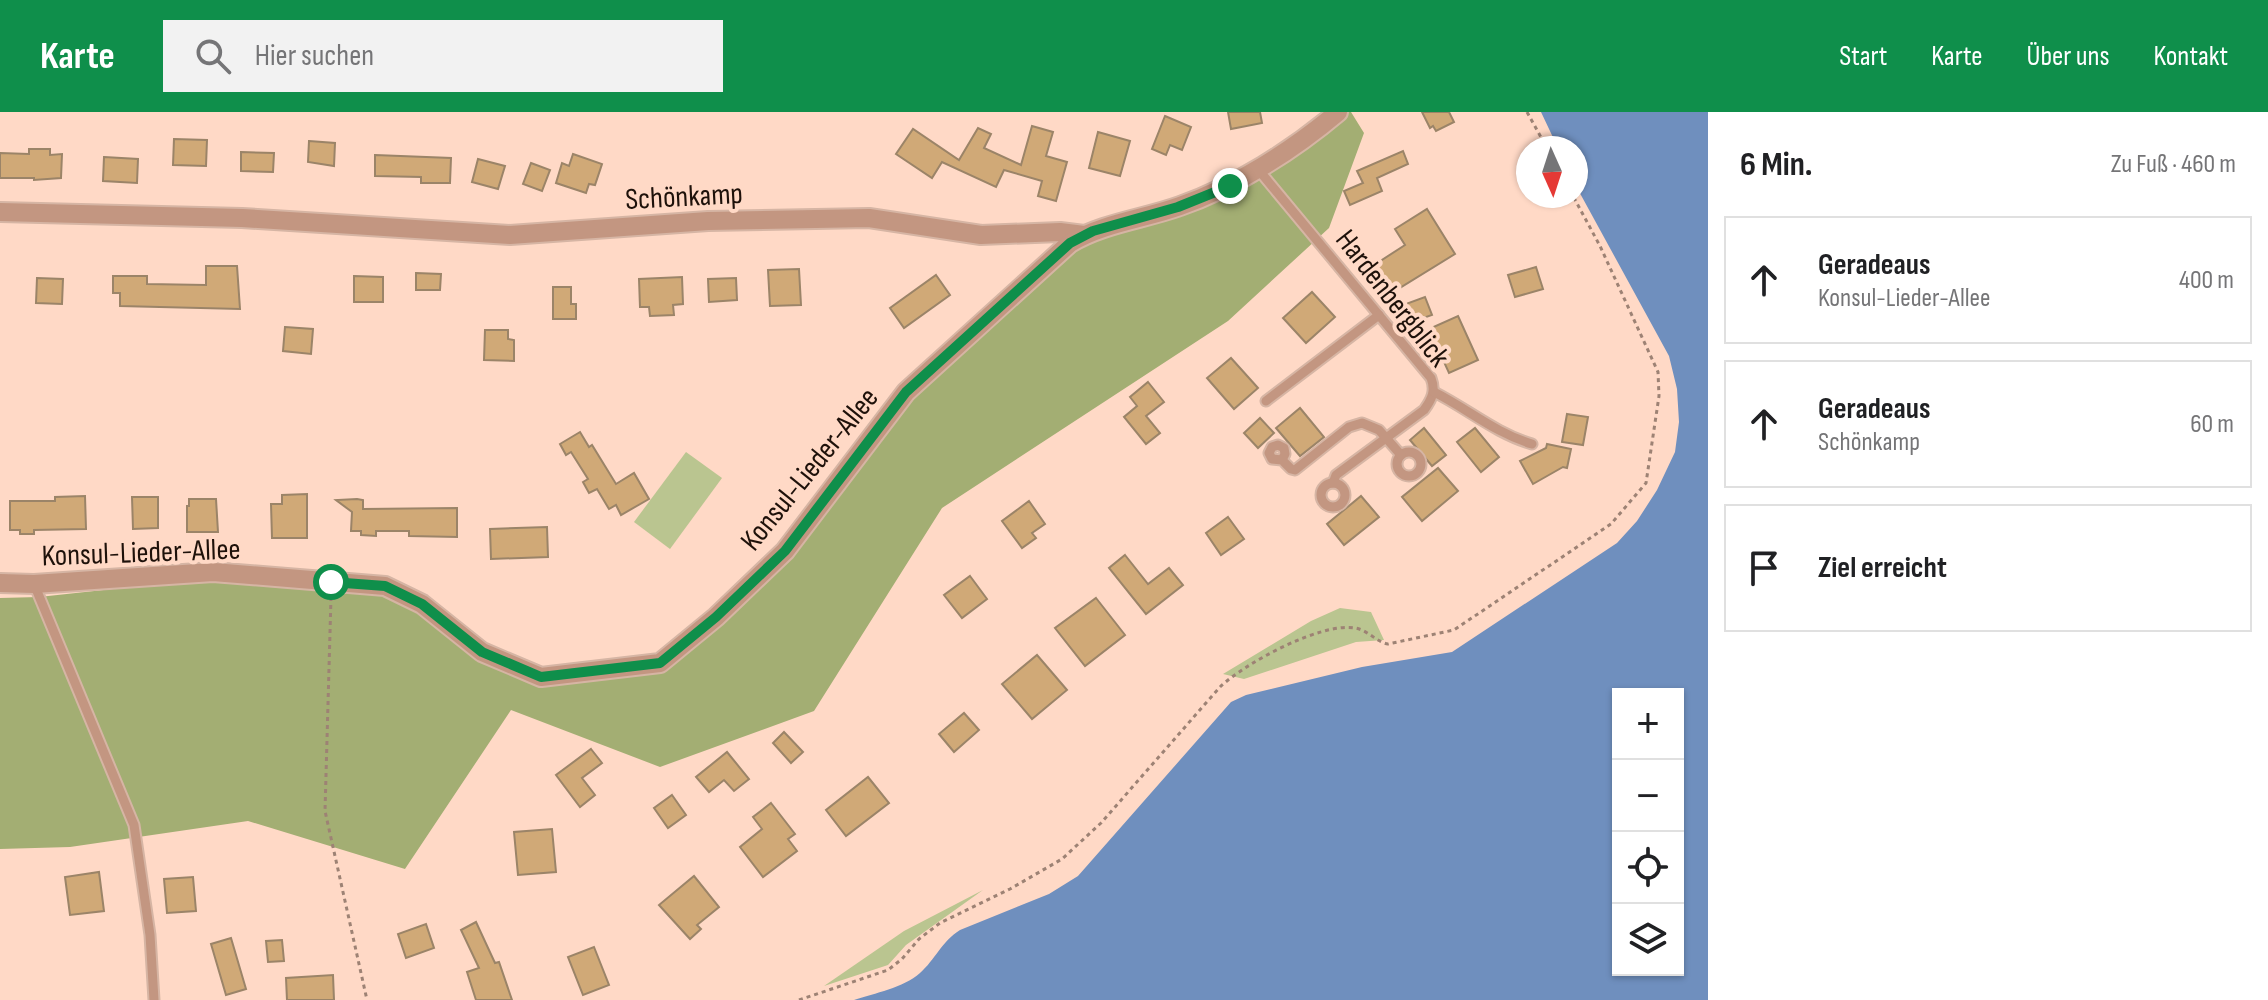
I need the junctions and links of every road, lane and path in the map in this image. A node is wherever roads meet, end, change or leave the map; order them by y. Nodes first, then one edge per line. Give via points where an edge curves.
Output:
1 (1338, 112) edge
2 (1527, 112) edge
3 (1540, 136) edge
4 (1257, 168) junction
5 (1579, 208) edge
6 (0, 212) edge
7 (1084, 235) junction
8 (1379, 315) junction
9 (1434, 392) junction
10 (1266, 401) dead end
11 (1386, 437) junction
12 (1532, 444) dead end
13 (1401, 455) dead end
14 (1282, 460) dead end
15 (1333, 483) dead end
16 (331, 582) junction
17 (0, 583) edge
18 (34, 584) junction
19 (154, 1000) edge
20 (367, 1000) edge
21 (799, 1000) edge

1 - 4 street, Schönkamp
2 - 3 path
4 - 7 street, Schönkamp via 1205,197
4 - 8 lane, Hardenbergblick
5 - 21 path via 1654,360 1660,385 1648,477 1619,517 1454,630 1388,644 1358,628 1330,628 1237,673 1062,859 940,923 888,970
6 - 7 street, Schönkamp via 242,218 510,235 708,221 869,218 981,235
7 - 16 street, Konsul-Lieder-Allee via 906,392 785,551 660,663 541,677 482,652 422,604 385,586
8 - 9 lane, Hardenbergblick via 1431,378
8 - 10 lane
9 - 11 lane, Hardenbergblick via 1424,410
9 - 12 lane via 1502,433
11 - 13 lane
11 - 14 lane via 1372,426 1356,424 1301,468 1291,469
11 - 15 lane, Hardenbergblick via 1336,475
16 - 18 street, Konsul-Lieder-Allee via 213,572
16 - 20 path via 325,811
17 - 18 street, Konsul-Lieder-Allee
18 - 19 lane via 134,825

